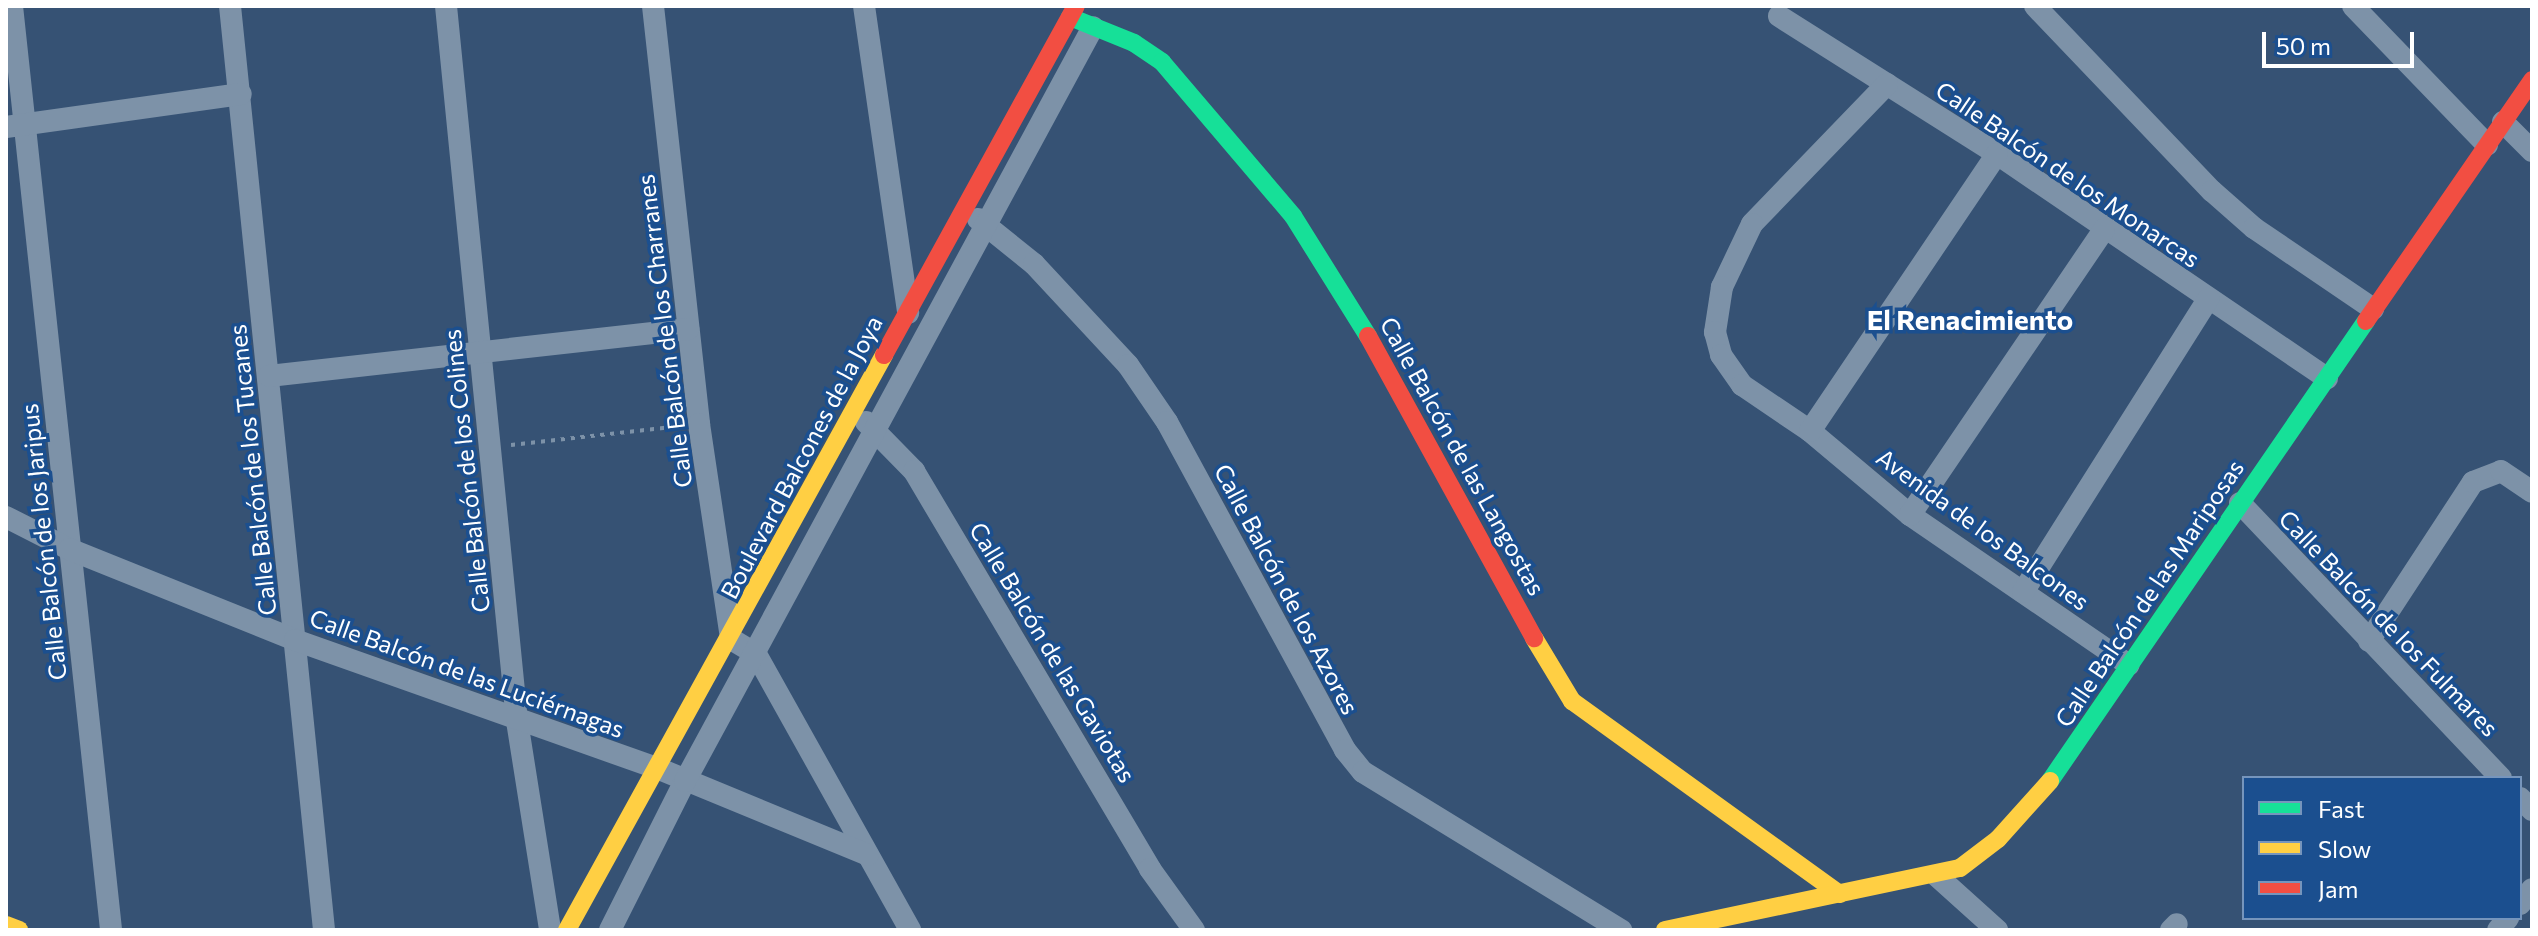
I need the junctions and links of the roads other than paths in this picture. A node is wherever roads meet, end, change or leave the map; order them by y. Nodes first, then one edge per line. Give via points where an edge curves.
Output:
1 (12, 6) edge
2 (230, 6) edge
3 (446, 6) edge
4 (653, 6) edge
5 (864, 6) edge
6 (2035, 6) edge
7 (2353, 6) edge
8 (1073, 12) edge
9 (1779, 16) dead end
10 (1093, 27) junction
11 (2532, 80) edge
12 (1887, 84) junction
13 (241, 94) junction
14 (2503, 122) junction
15 (16, 126) edge
16 (2487, 145) junction
17 (2532, 151) edge
18 (1997, 154) junction
19 (964, 210) junction
20 (988, 226) junction
21 (2104, 230) junction
22 (2208, 299) junction
23 (2373, 309) junction
24 (908, 313) junction
25 (688, 329) junction
26 (480, 348) junction
27 (269, 376) junction
28 (2327, 378) junction
29 (854, 411) junction
30 (877, 431) junction
31 (1810, 431) junction
32 (2532, 492) edge
33 (2240, 503) junction
34 (1910, 515) junction
35 (6, 517) edge
36 (69, 549) junction
37 (2023, 592) junction
38 (731, 639) junction
39 (295, 640) junction
40 (2369, 641) junction
41 (756, 654) junction
42 (2129, 665) junction
43 (517, 721) junction
44 (657, 768) junction
45 (2499, 776) edge
46 (685, 781) junction
47 (868, 855) junction
48 (1937, 876) junction
49 (1840, 894) junction
50 (6, 925) edge
51 (19, 930) edge
52 (111, 930) edge
53 (324, 930) edge
54 (550, 930) edge
55 (567, 930) edge
56 (610, 930) edge
57 (910, 930) edge
58 (1194, 930) edge
59 (1621, 930) edge
60 (1665, 930) edge
61 (1997, 930) edge

1 - 15 street, Calle Balcón de los Jaripus
2 - 13 street, Calle Balcón de los Tucanes
3 - 26 street, Calle Balcón de los Colines
4 - 25 street, Calle Balcón de los Charranes
5 - 24 street
6 - 23 street via 2212,191 2254,228
7 - 16 street
8 - 10 street, Calle Balcón de las Langostas
8 - 19 street, Boulevard Balcones de la Joya
9 - 12 street, Calle Balcón de los Monarcas
10 - 20 street
10 - 49 street, Calle Balcón de las Langostas via 1134,43 1162,62 1293,216 1405,396 1557,682 1572,701
11 - 14 street, Calle Balcón de las Mariposas
12 - 18 street, Calle Balcón de los Monarcas
12 - 31 street, Avenida de los Balcones via 1770,201 1733,258 1722,287 1715,332 1729,370 1765,404
13 - 15 street
13 - 27 street, Calle Balcón de los Tucanes
14 - 16 street, Calle Balcón de las Mariposas
14 - 17 street
15 - 36 street, Calle Balcón de los Jaripus
16 - 23 street, Calle Balcón de las Mariposas
18 - 21 street, Calle Balcón de los Monarcas
18 - 31 street
19 - 20 street, Calle Balcón de los Azores
19 - 24 street, Boulevard Balcones de la Joya
20 - 30 street
20 - 59 street, Calle Balcón de los Azores via 1034,264 1117,354 1167,422 1345,750 1363,772
21 - 22 street, Calle Balcón de los Monarcas
21 - 34 street
22 - 28 street, Calle Balcón de los Monarcas
22 - 37 street
23 - 28 street, Calle Balcón de las Mariposas
24 - 29 street, Boulevard Balcones de la Joya
25 - 26 street
25 - 38 street, Calle Balcón de los Charranes
26 - 27 street
26 - 43 street, Calle Balcón de los Colines
27 - 39 street, Calle Balcón de los Tucanes
28 - 33 street, Calle Balcón de las Mariposas
29 - 30 street, Calle Balcón de las Gaviotas
29 - 38 street, Boulevard Balcones de la Joya
30 - 41 street
30 - 58 street, Calle Balcón de las Gaviotas via 914,471 1150,869
31 - 34 street, Avenida de los Balcones
32 - 40 street via 2501,471 2473,482
33 - 40 street, Calle Balcón de los Fulmares
33 - 42 street, Calle Balcón de las Mariposas
34 - 37 street, Avenida de los Balcones
35 - 36 street, Calle Balcón de las Luciérnagas
36 - 39 street, Calle Balcón de las Luciérnagas
36 - 52 street, Calle Balcón de los Jaripus
37 - 42 street, Avenida de los Balcones
38 - 41 street
38 - 44 street, Boulevard Balcones de la Joya
39 - 43 street, Calle Balcón de las Luciérnagas
39 - 53 street, Calle Balcón de los Tucanes
40 - 45 street, Calle Balcón de los Fulmares
41 - 46 street
41 - 47 street
42 - 48 street, Calle Balcón de las Mariposas via 2033,802 1981,854
43 - 44 street, Calle Balcón de las Luciérnagas
43 - 54 street, Calle Balcón de los Colines
44 - 46 street, Calle Balcón de las Luciérnagas
44 - 55 street, Boulevard Balcones de la Joya
46 - 47 street, Calle Balcón de las Luciérnagas
46 - 56 street
47 - 57 street
48 - 49 street, Calle Balcón de las Mariposas
48 - 61 street
49 - 60 street, Calle Balcón de las Mariposas
50 - 51 street

